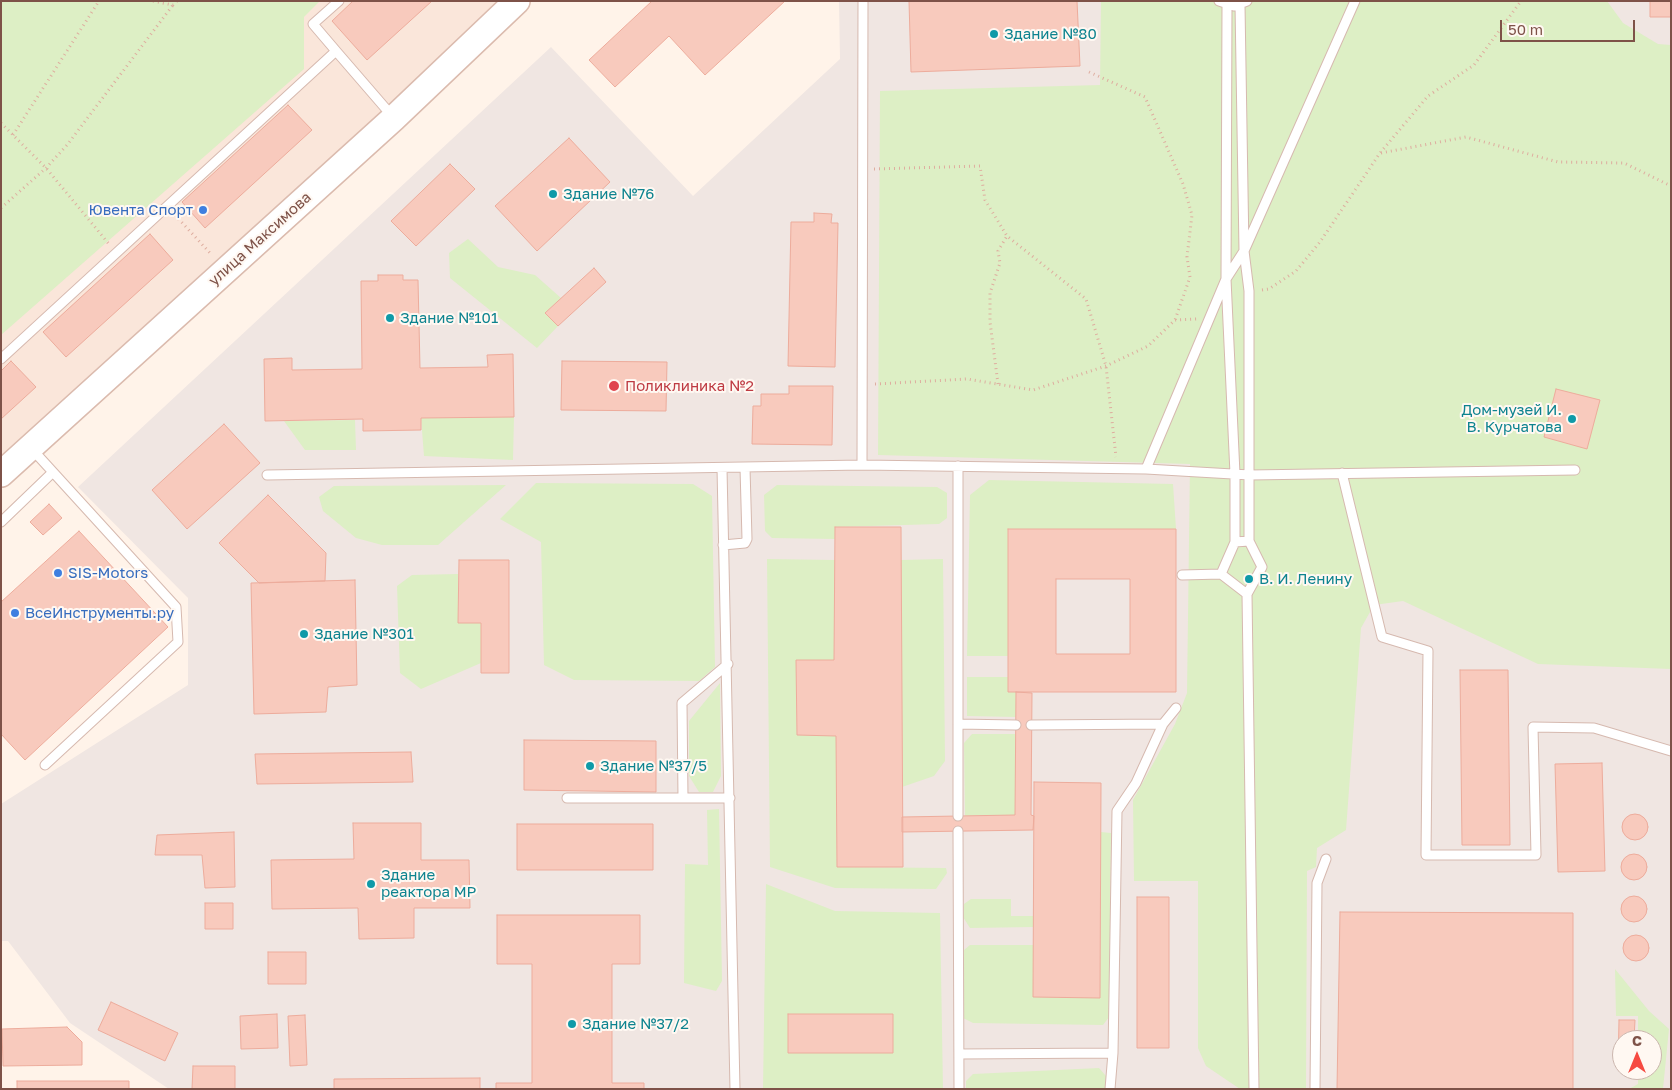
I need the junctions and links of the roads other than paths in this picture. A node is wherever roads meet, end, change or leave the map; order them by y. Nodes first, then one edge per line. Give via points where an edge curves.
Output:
1 (339, 1) edge
2 (517, 1) edge
3 (863, 1) edge
4 (1355, 1) edge
5 (1223, 3) edge
6 (1244, 3) edge
7 (336, 51) junction
8 (394, 118) junction
9 (1244, 251) junction
10 (1226, 279) junction
11 (1, 359) edge
12 (31, 448) junction
13 (862, 465) junction
14 (958, 466) junction
15 (722, 468) junction
16 (745, 468) junction
17 (1146, 469) junction
18 (1575, 470) dead end
19 (53, 472) junction
20 (1342, 473) junction
21 (1, 474) edge
22 (1235, 474) junction
23 (267, 475) dead end
24 (1250, 475) junction
25 (1, 522) edge
26 (1249, 541) junction
27 (1235, 542) junction
28 (723, 545) junction
29 (1221, 574) junction
30 (1182, 575) dead end
31 (1247, 594) junction
32 (728, 664) junction
33 (1176, 708) dead end
34 (958, 724) junction
35 (1163, 724) junction
36 (1016, 725) dead end
37 (1031, 725) dead end
38 (1671, 751) edge
39 (45, 765) dead end
40 (566, 798) dead end
41 (683, 798) junction
42 (730, 798) junction
43 (958, 816) dead end
44 (958, 831) dead end
45 (1326, 859) dead end
46 (1114, 1053) junction
47 (959, 1054) junction
48 (735, 1089) edge
49 (959, 1089) edge
50 (1110, 1089) edge
51 (1254, 1089) edge
52 (1315, 1089) edge

1 - 7 lane via 313,24
2 - 8 street, улица Максимова
3 - 13 lane
4 - 9 lane
5 - 6 lane
5 - 10 lane
6 - 9 lane
7 - 8 lane
7 - 11 lane
8 - 12 street, улица Максимова
9 - 10 lane
9 - 24 lane via 1249,291
10 - 17 lane
10 - 22 lane
12 - 19 lane
12 - 21 street, улица Максимова
13 - 14 lane
13 - 16 lane
14 - 17 lane
14 - 34 lane
15 - 16 lane
15 - 23 lane
15 - 28 lane
16 - 28 lane via 747,539 745,543
17 - 22 lane
18 - 20 lane
19 - 25 lane
19 - 39 lane via 176,607 178,642
20 - 24 lane
20 - 38 lane via 1382,637 1428,651 1426,855 1536,854 1533,727 1594,728
22 - 24 lane
22 - 27 lane
24 - 26 lane
26 - 27 lane
26 - 31 lane via 1262,568
27 - 29 lane
28 - 32 lane
29 - 30 lane
29 - 31 lane
31 - 51 lane
32 - 41 lane via 682,703
32 - 42 lane
33 - 35 lane
34 - 36 lane
34 - 43 lane
35 - 37 lane
35 - 46 lane via 1136,783 1117,810
40 - 41 lane
41 - 42 lane
42 - 48 lane
44 - 47 lane
45 - 52 lane via 1317,883
46 - 47 lane
46 - 50 lane
47 - 49 lane

